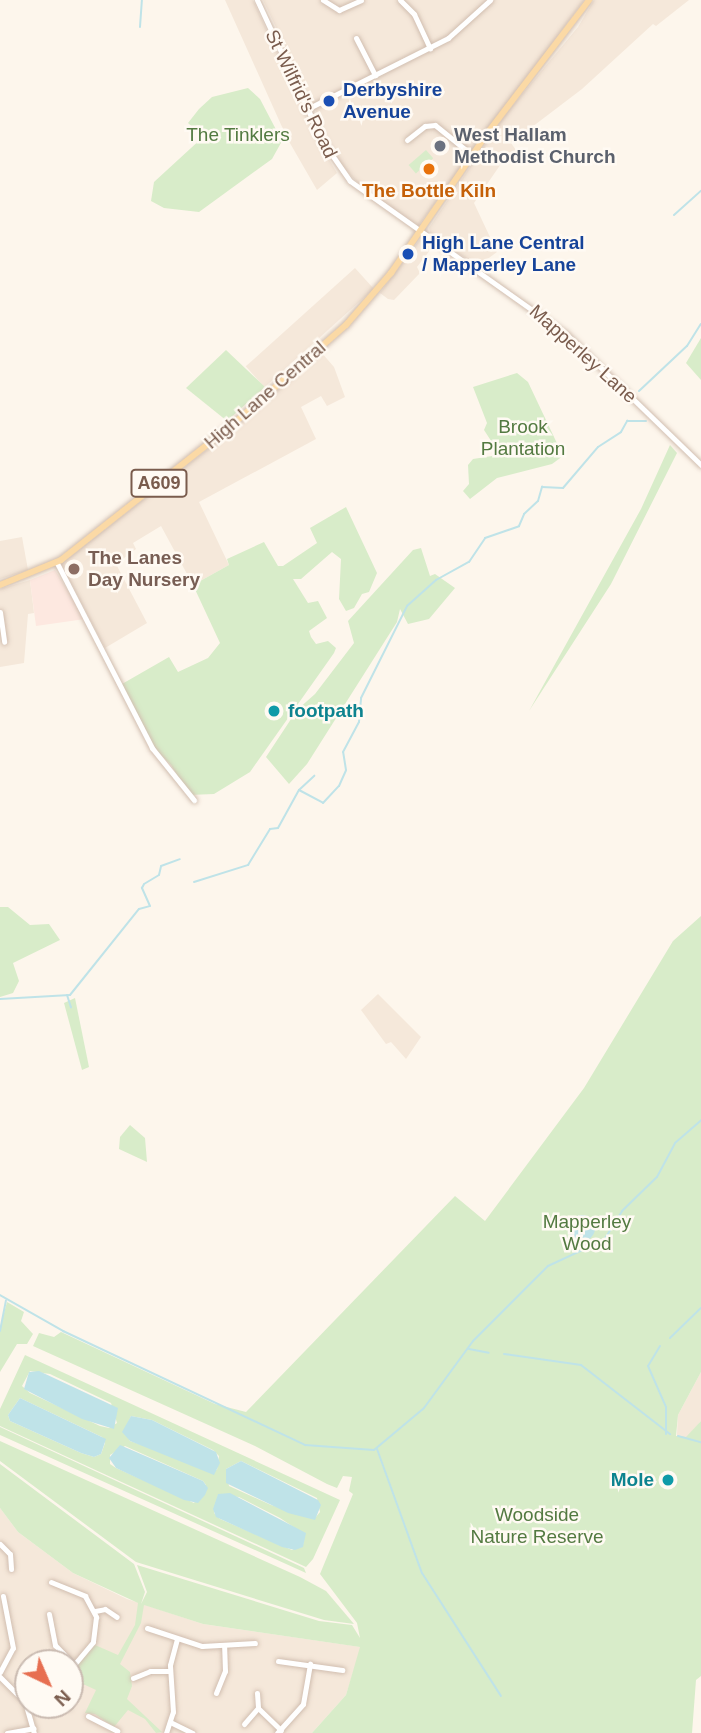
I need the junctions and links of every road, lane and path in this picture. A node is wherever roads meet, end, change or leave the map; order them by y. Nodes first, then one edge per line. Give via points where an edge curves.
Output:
1 (257, 0) edge
2 (323, 0) edge
3 (361, 0) edge
4 (400, 0) edge
5 (490, 0) edge
6 (589, 0) edge
7 (363, 34) dead end
8 (430, 48) junction
9 (375, 75) junction
10 (307, 109) junction
11 (407, 140) dead end
12 (472, 155) junction
13 (420, 232) junction
14 (701, 465) edge
15 (57, 563) junction
16 (0, 585) edge
17 (0, 612) edge
18 (4, 642) dead end
19 (194, 800) dead end
20 (0, 1544) edge
21 (11, 1569) dead end
22 (51, 1582) dead end
23 (4, 1596) dead end
24 (2, 1604) edge
25 (95, 1611) junction
26 (49, 1614) dead end
27 (117, 1617) dead end
28 (147, 1628) dead end
29 (177, 1639) junction
30 (255, 1643) dead end
31 (224, 1646) junction
32 (57, 1649) edge
33 (84, 1651) edge
34 (278, 1661) dead end
35 (310, 1664) junction
36 (342, 1670) dead end
37 (170, 1671) junction
38 (0, 1674) edge
39 (133, 1678) dead end
40 (14, 1689) edge
41 (215, 1693) dead end
42 (257, 1693) dead end
43 (258, 1708) junction
44 (93, 1718) dead end
45 (121, 1721) dead end
46 (170, 1722) junction
47 (244, 1724) dead end
48 (34, 1730) edge
49 (116, 1732) edge
50 (279, 1732) edge
51 (7, 1733) edge
52 (166, 1733) edge
53 (193, 1733) edge

1 - 10 street, St Wilfrid's Road
2 - 3 street via 339,10
4 - 8 street via 414,14
5 - 8 street via 469,23
6 - 12 main road, A609
7 - 9 street via 355,39
8 - 9 street
9 - 10 street
10 - 13 street, St Wilfrid's Road via 329,154 351,182
11 - 12 street via 438,126
12 - 13 main road, A609
13 - 14 street, Mapperley Lane via 565,333
13 - 15 main road, High Lane Central / A609 via 365,305 320,349
15 - 16 main road, A609
15 - 19 street via 152,748
17 - 18 street
20 - 21 street via 13,1553
22 - 25 street via 81,1593
23 - 24 street
24 - 38 street via 13,1648
25 - 27 street via 105,1609
25 - 33 street via 95,1637
26 - 32 street
28 - 29 street
29 - 31 street via 202,1647
29 - 37 street
30 - 31 street via 246,1639
31 - 41 street via 225,1671
34 - 35 street
35 - 36 street
35 - 50 street via 303,1704
37 - 39 street via 150,1671
37 - 46 street
38 - 40 street
42 - 43 street
43 - 47 street
43 - 50 street
44 - 49 street
45 - 49 street
46 - 52 street
46 - 53 street
48 - 51 street

